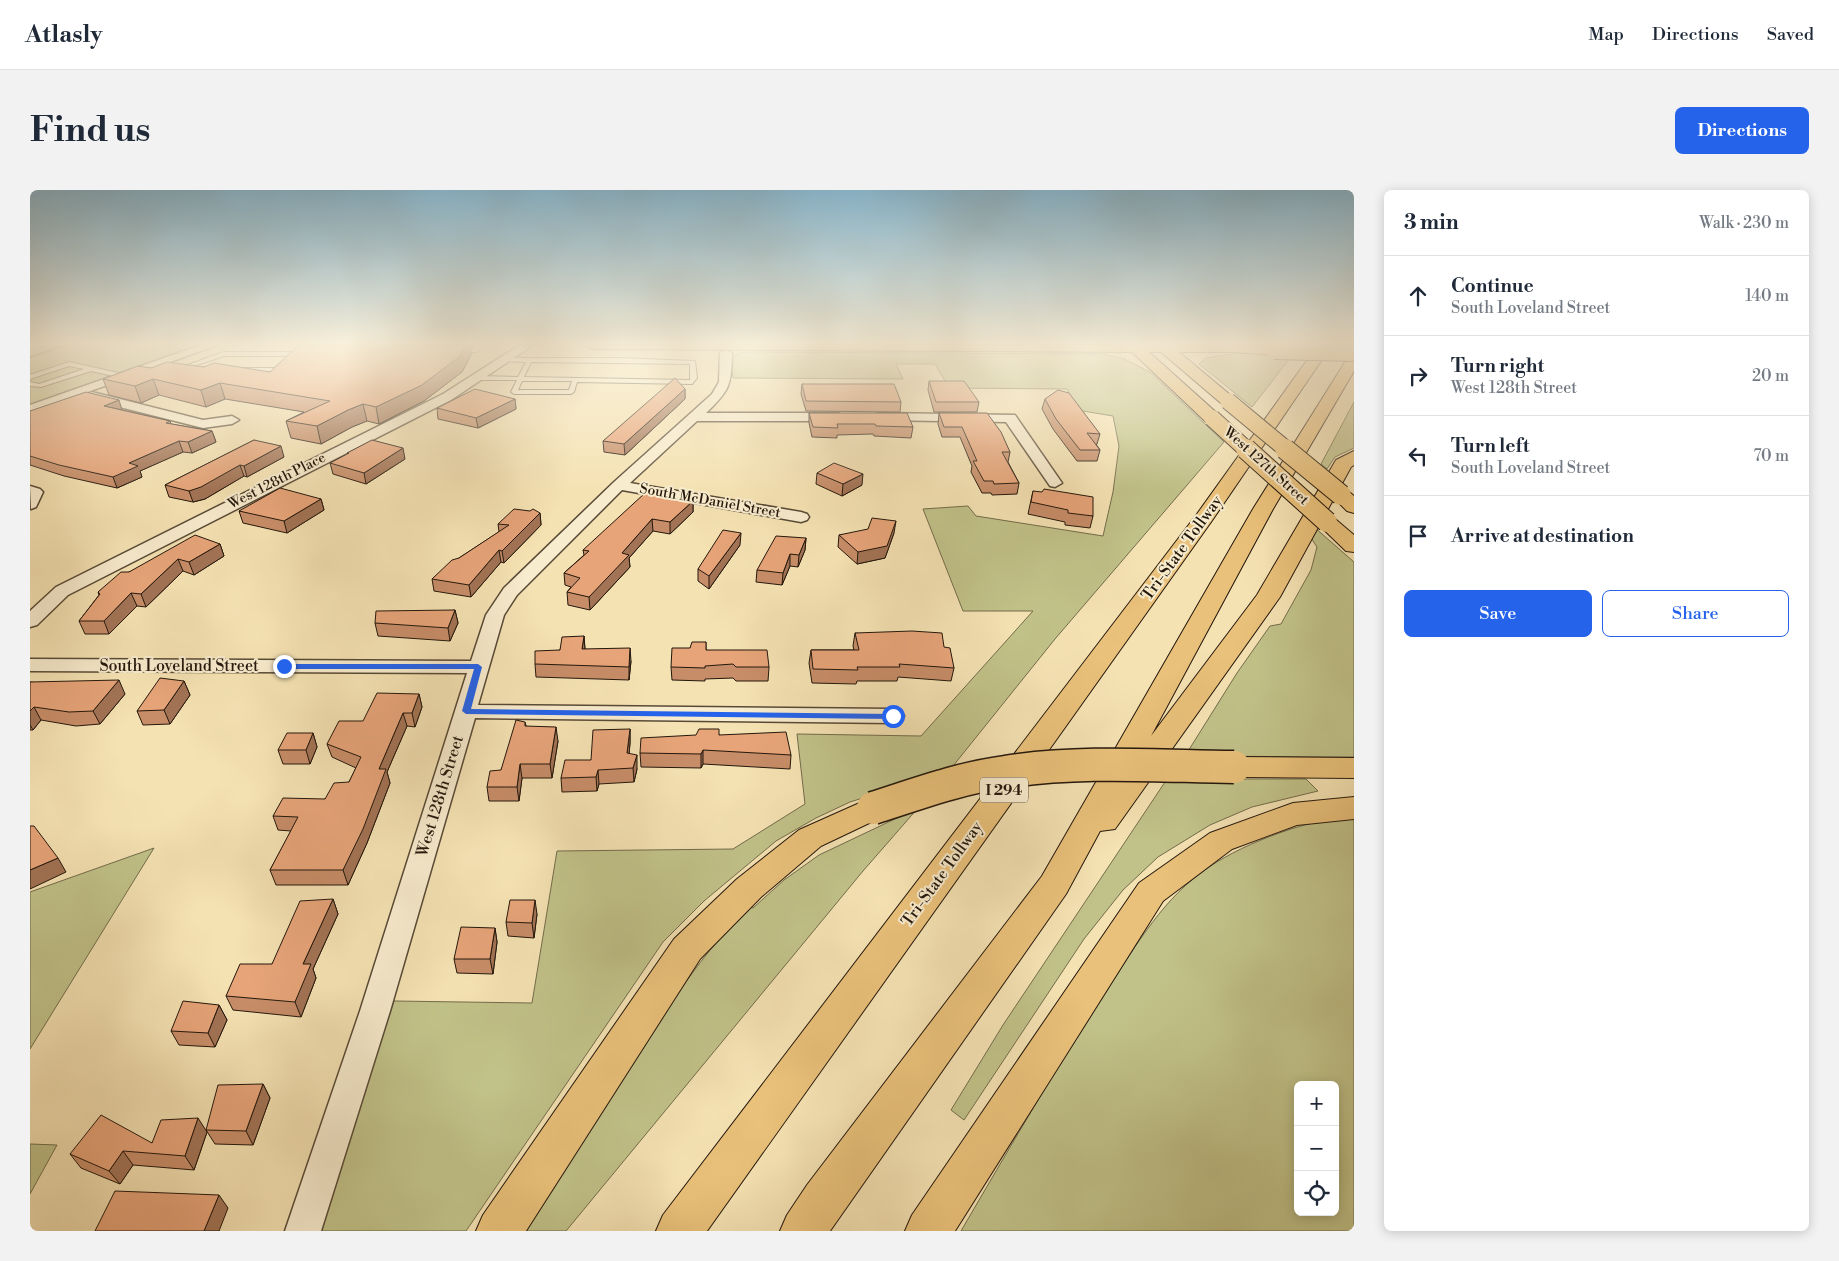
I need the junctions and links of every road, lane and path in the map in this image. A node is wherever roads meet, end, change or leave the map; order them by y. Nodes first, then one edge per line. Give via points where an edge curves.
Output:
1 (75, 394) edge
2 (79, 394) edge
3 (453, 394) edge
4 (718, 394) edge
5 (1186, 394) edge
6 (1219, 394) edge
7 (1292, 394) edge
8 (1333, 394) edge
9 (30, 409) edge
10 (693, 417) junction
11 (852, 417) edge
12 (871, 417) edge
13 (232, 420) dead end
14 (1354, 456) edge
15 (1055, 483) dead end
16 (619, 485) junction
17 (30, 491) edge
18 (1348, 501) edge
19 (31, 504) edge
20 (802, 517) dead end
21 (1354, 546) edge
22 (30, 622) edge
23 (30, 666) edge
24 (478, 667) junction
25 (466, 711) junction
26 (893, 716) dead end
27 (1354, 768) edge
28 (1354, 808) edge
29 (1054, 885) junction
30 (303, 1231) edge
31 (499, 1231) edge
32 (679, 1231) edge
33 (803, 1231) edge
34 (928, 1231) edge

1 - 9 street
2 - 13 street via 204,424
3 - 22 street, West 128th Place via 62,590
4 - 10 street, West 128th Street
5 - 21 main road, West 127th Street, bridge
6 - 18 main road, West 127th Street, bridge
7 - 32 main road, Tri-State Tollway / I 294 via 1204,518
8 - 29 main road via 1263,509
10 - 11 street
10 - 16 street, West 128th Street
12 - 15 street via 1010,418
14 - 29 main road via 1343,464 1268,598 1126,793
16 - 20 street, South McDaniel Street
16 - 24 street, West 128th Street via 510,592 495,615
17 - 19 street via 35,492
23 - 24 street, South Loveland Street
24 - 25 street, West 128th Street
25 - 26 street
25 - 30 street, West 128th Street via 375,1011
27 - 31 main road, bridge via 1107,765 1040,768 972,778 873,808 810,838 749,888 687,949
28 - 34 main road via 1293,814 1221,841 1151,892
29 - 33 main road

